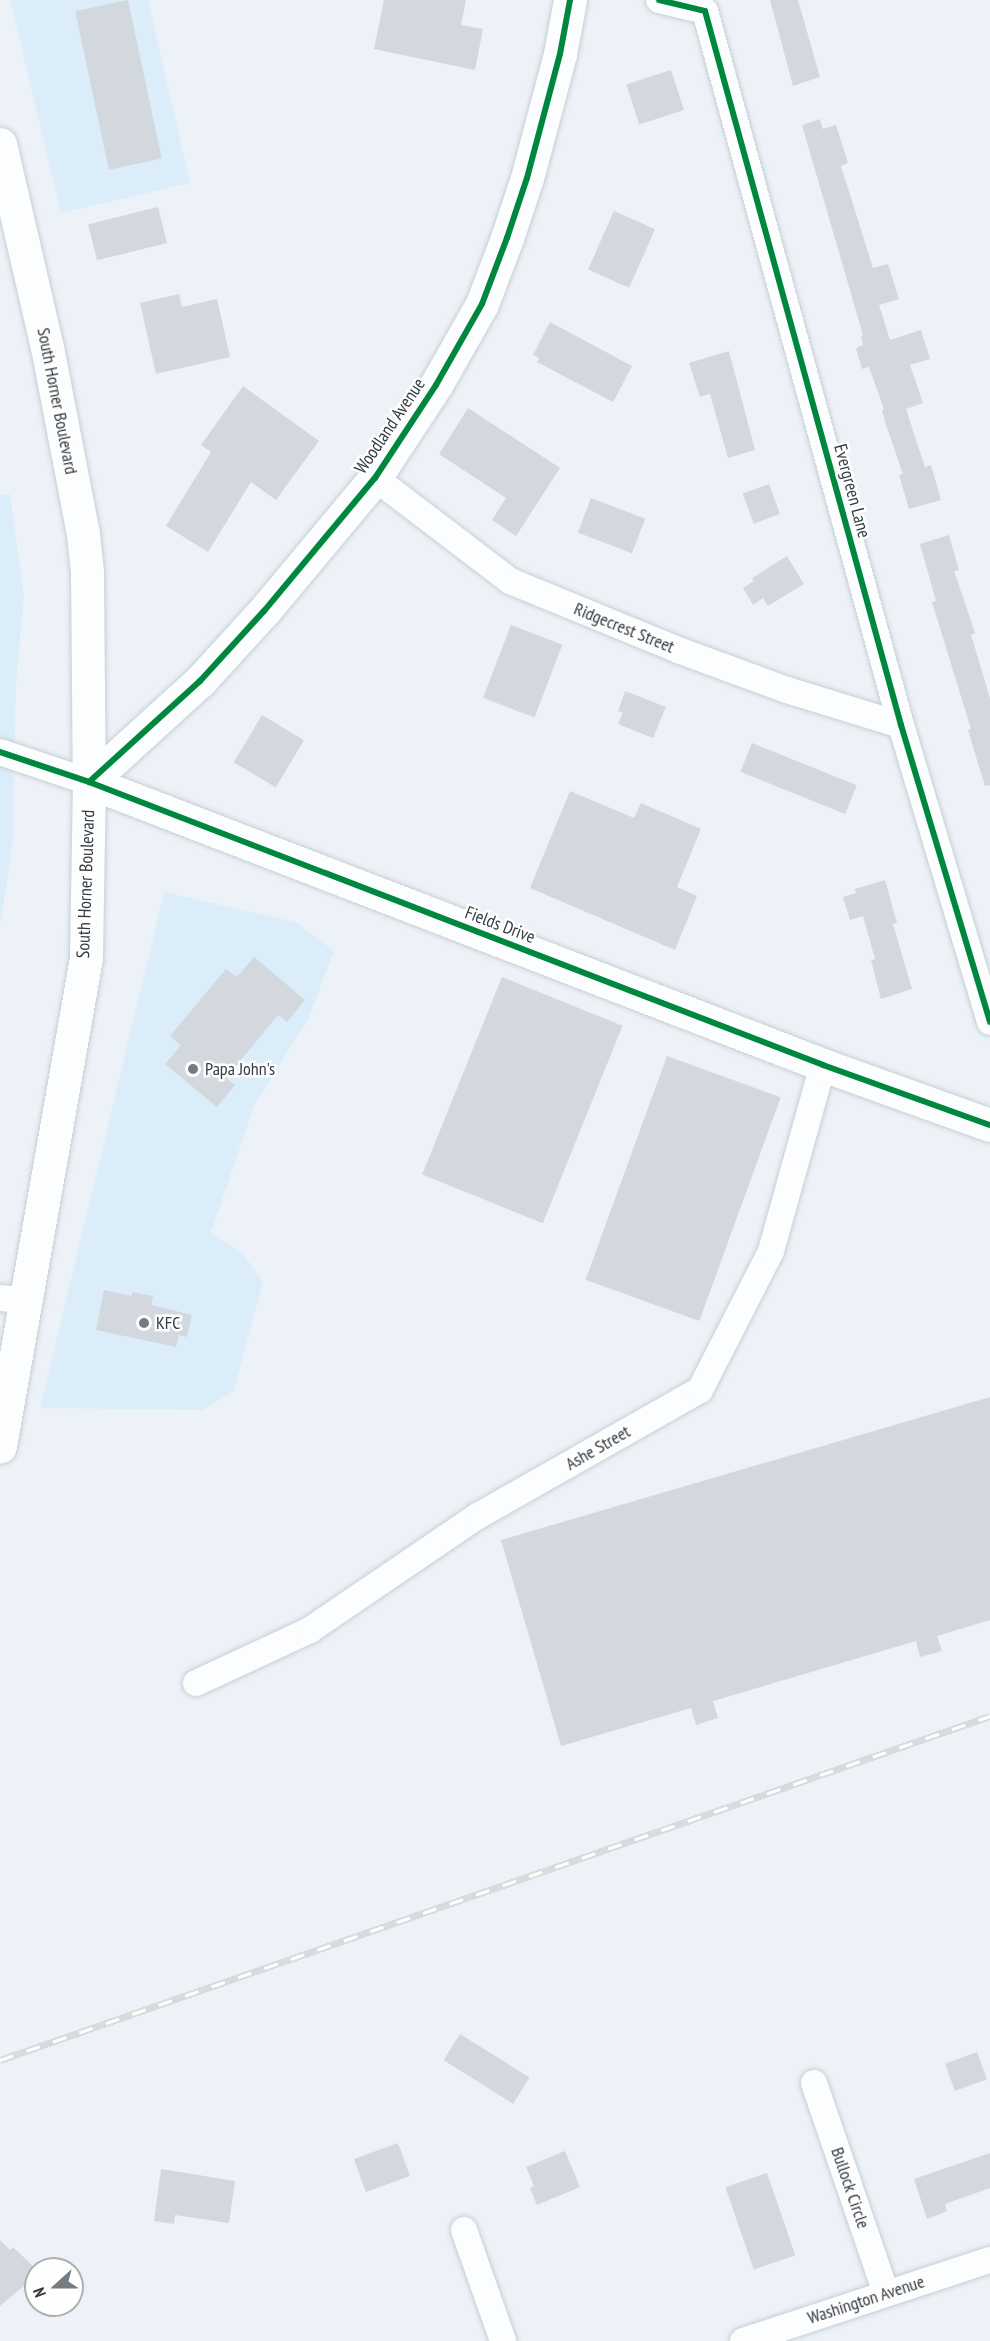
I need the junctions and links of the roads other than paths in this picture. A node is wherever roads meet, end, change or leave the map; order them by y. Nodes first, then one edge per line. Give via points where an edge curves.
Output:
1 (570, 0) edge
2 (659, 0) edge
3 (0, 144) edge
4 (375, 478) junction
5 (901, 725) junction
6 (0, 752) edge
7 (89, 782) junction
8 (990, 1022) edge
9 (823, 1065) junction
10 (990, 1125) edge
11 (13, 1299) edge
12 (0, 1446) edge
13 (196, 1683) dead end
14 (814, 2083) dead end
15 (464, 2230) dead end
16 (990, 2260) edge
17 (886, 2293) junction
18 (503, 2341) edge
19 (743, 2341) edge

1 - 4 street, Woodland Avenue via 560,54 526,178 482,304 436,385
2 - 5 street, Evergreen Lane via 705,11
3 - 7 street, South Horner Boulevard via 47,347 83,534 87,573
4 - 5 street, Ridgecrest Street via 510,582 787,690
4 - 7 street, Woodland Avenue via 200,681
5 - 8 street, Evergreen Lane
6 - 7 street, Fields Drive
7 - 9 street, Fields Drive
7 - 11 street, South Horner Boulevard via 86,958
9 - 10 street, Fields Drive
9 - 13 street, Ashe Street via 771,1251 700,1390 478,1516 310,1630
11 - 12 street, South Horner Boulevard
14 - 17 street, Bullock Circle
15 - 18 street
16 - 17 street, Washington Avenue
17 - 19 street, Washington Avenue

